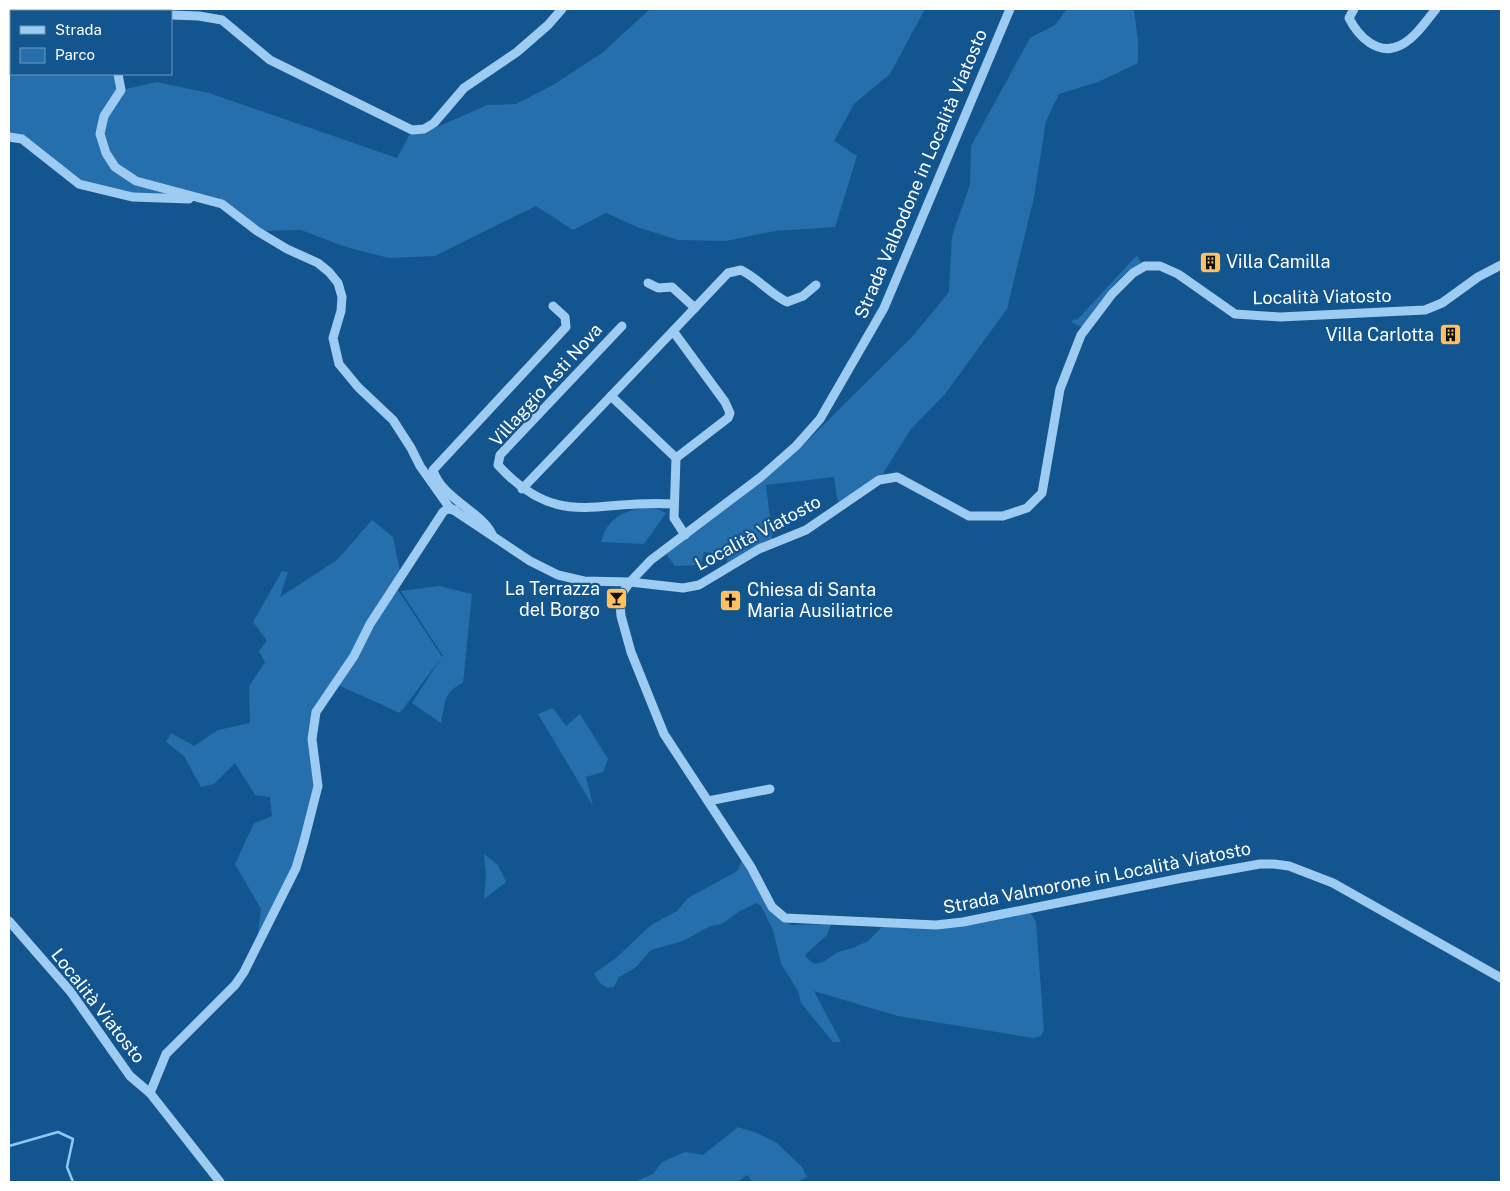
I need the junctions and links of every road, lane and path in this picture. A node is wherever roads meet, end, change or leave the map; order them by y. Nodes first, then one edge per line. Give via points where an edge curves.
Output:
1 (562, 9) edge
2 (1010, 9) edge
3 (1354, 9) edge
4 (1436, 9) edge
5 (172, 15) edge
6 (118, 75) edge
7 (9, 137) edge
8 (194, 198) junction
9 (1501, 265) edge
10 (648, 283) dead end
11 (816, 286) dead end
12 (553, 306) dead end
13 (695, 308) junction
14 (622, 326) dead end
15 (673, 331) junction
16 (610, 396) junction
17 (676, 458) junction
18 (522, 489) junction
19 (673, 504) junction
20 (455, 510) junction
21 (685, 535) junction
22 (494, 539) junction
23 (630, 582) junction
24 (770, 789) dead end
25 (708, 801) junction
26 (9, 921) edge
27 (1501, 978) edge
28 (150, 1093) junction
29 (220, 1182) edge

1 - 5 street via 517,52 464,88 434,123 412,130 270,60 222,20
2 - 21 street, Strada Valbodone in Località Viatosto via 884,308 820,419 784,457
3 - 4 street via 1349,18 1361,35 1371,44 1393,48 1402,45
6 - 8 street via 121,90 107,110 100,134 106,153 121,173 136,181
7 - 8 street via 22,139 79,184 133,197
8 - 20 street via 222,204 286,249 318,263 334,278 342,297 333,338 339,364 358,387 394,420 431,482
9 - 23 street, Località Viatosto via 1442,303 1425,310 1280,317 1235,314 1178,274 1160,266 1145,266 1133,272 1112,294 1081,335 1060,390 1042,493 1027,508 1003,516 969,516 897,477 879,480 806,530 760,549 699,585 683,588
10 - 13 street via 658,288 672,287
11 - 13 street via 787,302 771,294 753,276 741,270 728,273
12 - 22 street via 565,317 566,327 433,470 448,491 486,526
13 - 15 street
14 - 18 street, Villaggio Asti Nova via 500,455 498,465
15 - 16 street
15 - 17 street via 725,402 730,414
16 - 17 street
16 - 18 street
17 - 19 street
18 - 19 street, Villaggio Asti Nova via 564,507 593,509 646,502
19 - 21 street via 674,518
20 - 22 street
20 - 28 street via 444,512 316,712 312,739 318,786 296,868 244,972 166,1054
21 - 23 street, Strada Valbodone in Località Viatosto via 651,560
22 - 23 street via 563,577
23 - 25 street, Strada Valmorone in Località Viatosto via 620,604 632,652 664,734
24 - 25 street
25 - 27 street, Strada Valmorone in Località Viatosto via 751,867 772,907 785,918 936,925 1182,878 1274,864 1289,866 1333,883
26 - 28 street, Località Viatosto via 70,991 130,1076
28 - 29 street, Località Viatosto

